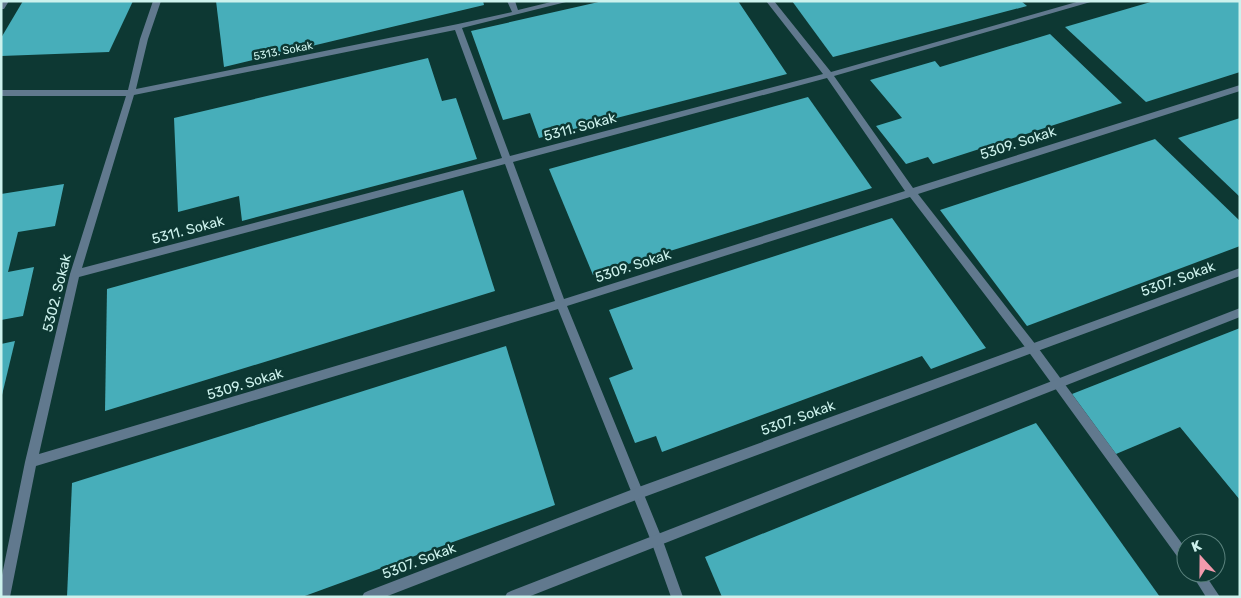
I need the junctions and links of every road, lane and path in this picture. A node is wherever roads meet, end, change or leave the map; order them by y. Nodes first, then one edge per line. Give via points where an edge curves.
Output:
1 (5, 1) edge
2 (157, 1) edge
3 (511, 1) edge
4 (566, 1) edge
5 (770, 1) edge
6 (1090, 1) edge
7 (1, 7) edge
8 (516, 13) junction
9 (458, 27) junction
10 (829, 75) junction
11 (1240, 88) edge
12 (1, 93) edge
13 (132, 93) junction
14 (508, 161) junction
15 (911, 192) junction
16 (1240, 272) edge
17 (75, 274) junction
18 (560, 304) junction
19 (1240, 312) edge
20 (1032, 348) junction
21 (1058, 383) junction
22 (31, 462) junction
23 (636, 494) junction
24 (657, 541) junction
25 (1176, 544) edge
26 (1204, 583) edge
27 (4, 597) edge
28 (368, 597) edge
29 (511, 597) edge
30 (677, 597) edge
31 (1214, 597) edge

1 - 7 street
2 - 13 street, 5302. Sokak via 144,39
3 - 8 street
4 - 8 street, 5313. Sokak
5 - 10 street
6 - 10 street, 5311. Sokak
8 - 9 street, 5313. Sokak
9 - 13 street, 5313. Sokak
9 - 14 street
10 - 14 street, 5311. Sokak
10 - 15 street
11 - 15 street, 5309. Sokak
12 - 13 street, 5313. Sokak
13 - 17 street, 5302. Sokak
14 - 17 street, 5311. Sokak
14 - 18 street
15 - 18 street, 5309. Sokak
15 - 20 street
16 - 20 street, 5307. Sokak
17 - 22 street, 5302. Sokak
18 - 22 street, 5309. Sokak
18 - 23 street
19 - 21 street
20 - 21 street
20 - 23 street, 5307. Sokak
21 - 24 street
21 - 25 street
22 - 27 street, 5302. Sokak
23 - 24 street
23 - 28 street, 5307. Sokak
24 - 29 street
24 - 30 street
26 - 31 street

